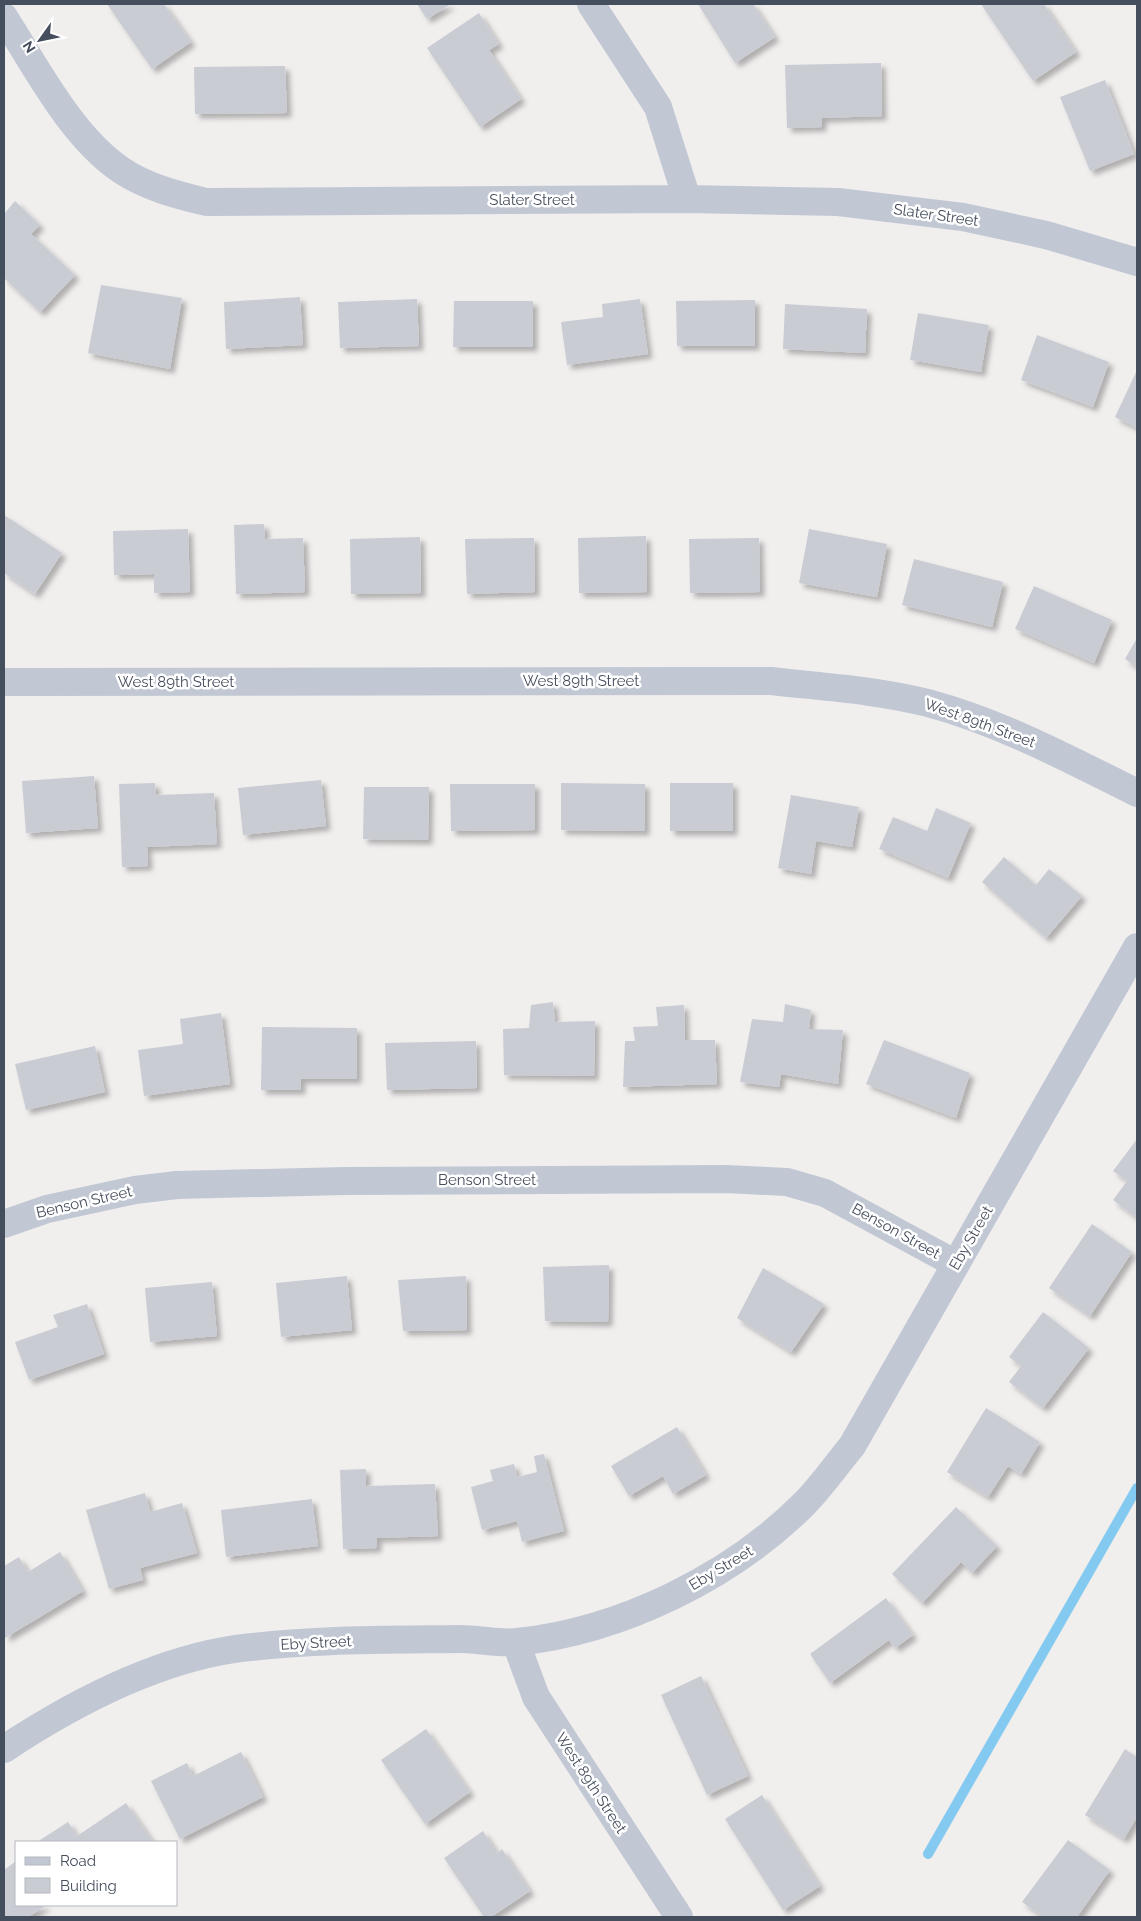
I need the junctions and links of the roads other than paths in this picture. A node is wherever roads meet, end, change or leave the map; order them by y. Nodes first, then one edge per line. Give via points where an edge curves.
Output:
1 (591, 4) edge
2 (4, 17) edge
3 (686, 199) junction
4 (1137, 262) edge
5 (4, 682) edge
6 (1137, 793) edge
7 (1137, 948) edge
8 (4, 1224) edge
9 (956, 1264) junction
10 (516, 1643) junction
11 (4, 1749) edge
12 (679, 1917) edge

1 - 3 street via 658,108
2 - 3 street, Slater Street via 88,141 121,170 167,193 206,202
3 - 4 street, Slater Street via 838,202 963,217 1046,235
5 - 6 street, West 89th Street via 771,681 880,693 929,703 1016,733
7 - 9 street, Eby Street
8 - 9 street, Benson Street via 56,1207 135,1190 177,1185 725,1179 786,1182 825,1193
9 - 10 street, Eby Street via 852,1446 806,1503 757,1546 712,1576 638,1613
10 - 11 street, Eby Street via 464,1639 315,1642 233,1649 158,1668 82,1701
10 - 12 street, West 89th Street via 536,1697

